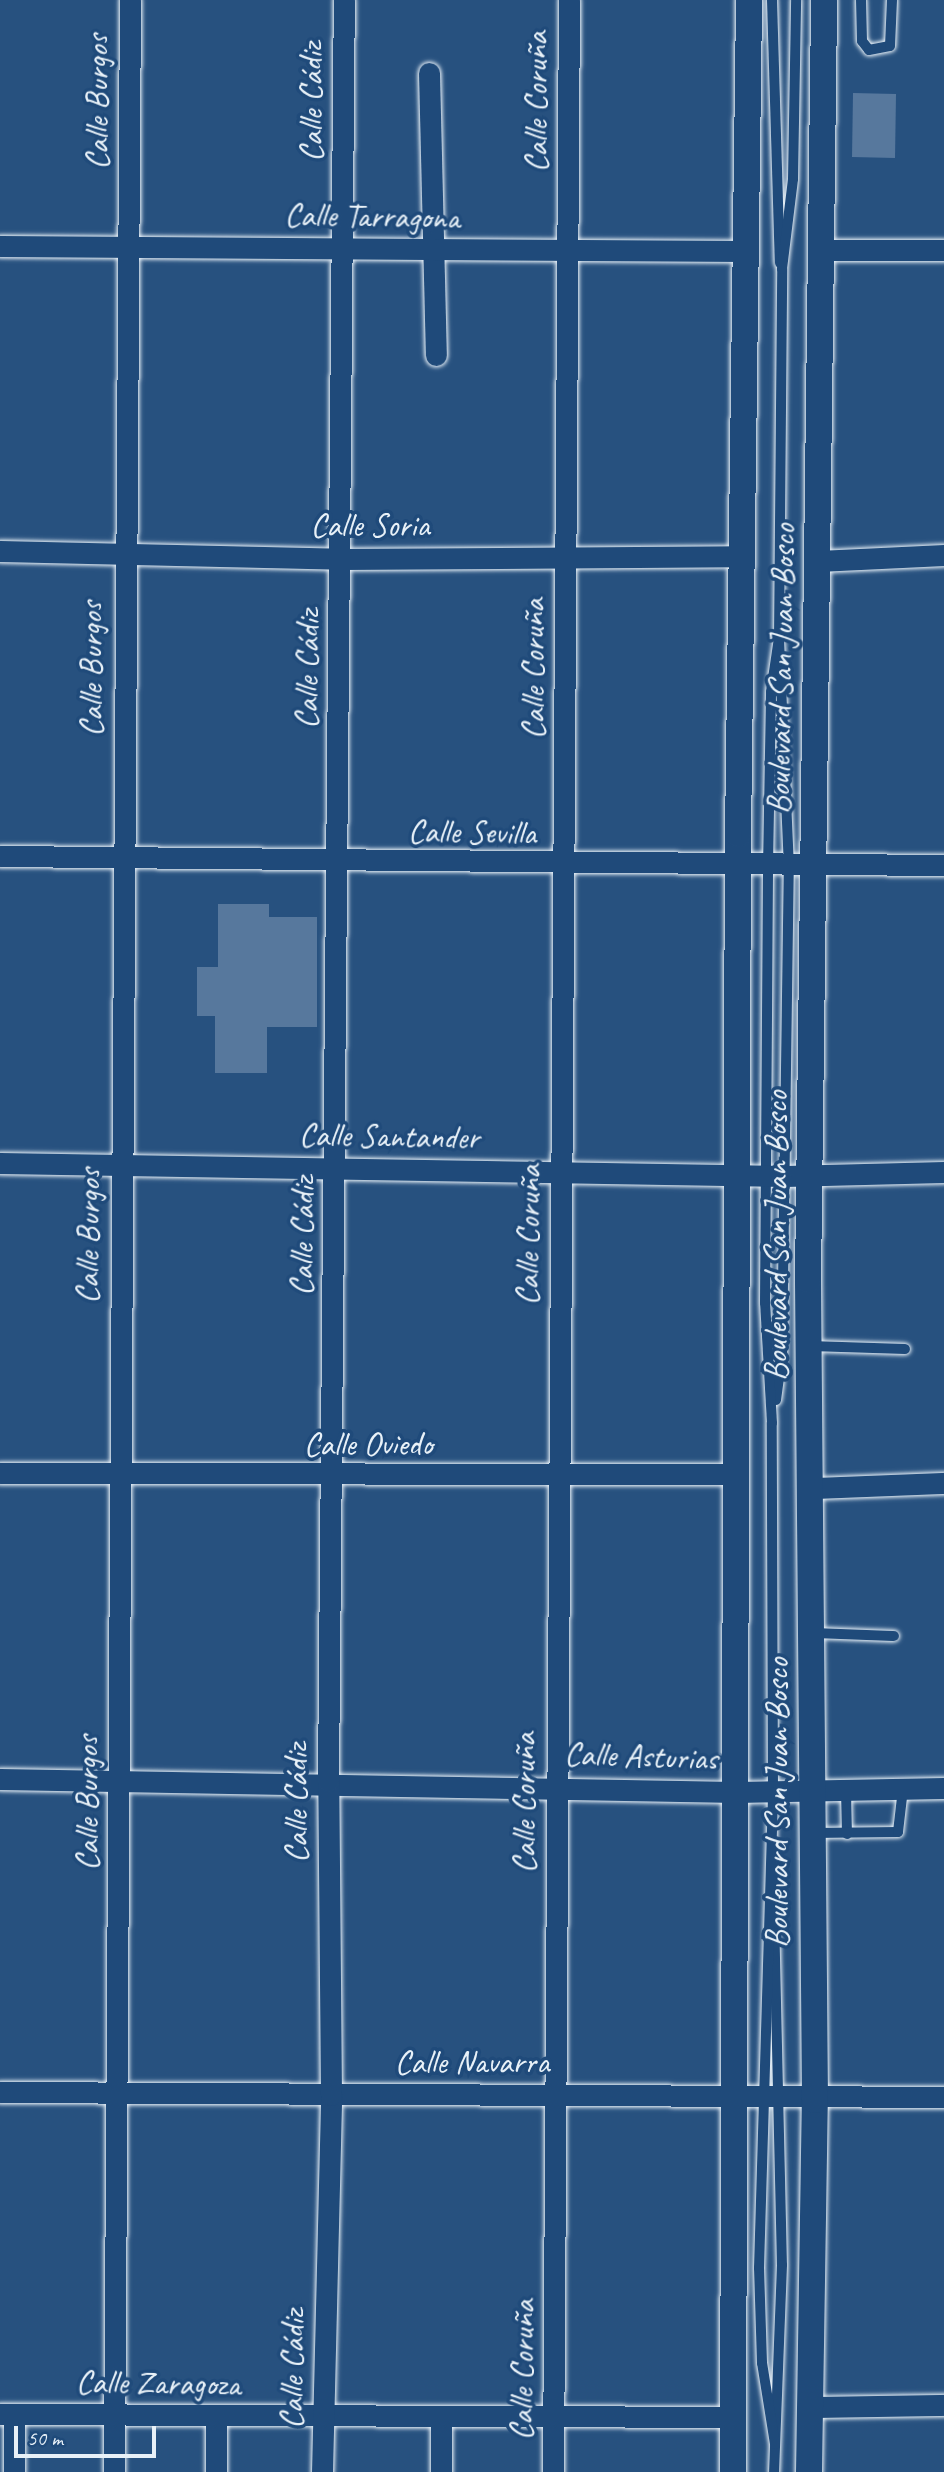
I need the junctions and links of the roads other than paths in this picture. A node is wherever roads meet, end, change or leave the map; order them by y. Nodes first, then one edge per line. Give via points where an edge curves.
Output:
1 (130, 0) edge
2 (344, 0) edge
3 (569, 0) edge
4 (749, 0) edge
5 (772, 0) edge
6 (796, 0) edge
7 (824, 0) edge
8 (861, 0) edge
9 (892, 0) edge
10 (429, 74) dead end
11 (130, 245) junction
12 (0, 246) edge
13 (342, 248) junction
14 (430, 249) junction
15 (568, 249) junction
16 (822, 250) junction
17 (944, 250) edge
18 (744, 251) junction
19 (782, 269) junction
20 (436, 355) dead end
21 (0, 551) edge
22 (124, 555) junction
23 (944, 555) edge
24 (565, 556) junction
25 (740, 556) junction
26 (341, 559) junction
27 (818, 561) junction
28 (779, 638) junction
29 (0, 856) edge
30 (123, 857) junction
31 (337, 863) junction
32 (944, 865) edge
33 (566, 866) junction
34 (738, 867) junction
35 (790, 868) junction
36 (0, 1163) edge
37 (122, 1165) junction
38 (335, 1167) junction
39 (944, 1172) edge
40 (561, 1173) junction
41 (739, 1175) junction
42 (775, 1176) junction
43 (812, 1176) junction
44 (810, 1346) junction
45 (905, 1349) dead end
46 (772, 1423) junction
47 (0, 1472) edge
48 (735, 1474) junction
49 (118, 1475) junction
50 (556, 1476) junction
51 (332, 1477) junction
52 (944, 1483) edge
53 (813, 1488) junction
54 (813, 1633) junction
55 (894, 1636) dead end
56 (0, 1779) edge
57 (120, 1780) junction
58 (328, 1781) junction
59 (556, 1785) junction
60 (944, 1788) edge
61 (903, 1789) junction
62 (846, 1791) junction
63 (773, 1792) junction
64 (736, 1793) junction
65 (812, 1793) junction
66 (813, 1833) junction
67 (848, 1833) junction
68 (772, 1861) junction
69 (0, 2092) edge
70 (120, 2095) junction
71 (331, 2095) junction
72 (558, 2095) junction
73 (733, 2097) junction
74 (944, 2097) edge
75 (771, 2099) junction
76 (815, 2100) junction
77 (944, 2404) edge
78 (810, 2407) junction
79 (7, 2414) edge
80 (115, 2414) junction
81 (216, 2417) junction
82 (734, 2417) junction
83 (323, 2418) junction
84 (555, 2418) junction
85 (441, 2419) junction
86 (775, 2444) junction
87 (14, 2472) edge
88 (114, 2472) edge
89 (216, 2472) edge
90 (322, 2472) edge
91 (441, 2472) edge
92 (553, 2472) edge
93 (733, 2472) edge
94 (774, 2472) edge
95 (809, 2472) edge

1 - 11 street, Calle Burgos
2 - 13 street, Calle Cádiz
3 - 15 street, Calle Coruña
4 - 18 street, Boulevard San Juan Bosco
5 - 19 lane via 773,197
6 - 19 lane via 793,179
7 - 16 street, Boulevard San Juan Bosco
8 - 9 lane via 862,41 869,50 890,46
10 - 14 street
11 - 12 street, Calle Tarragona
11 - 13 street, Calle Tarragona
11 - 22 street, Calle Burgos
13 - 14 street, Calle Tarragona
13 - 26 street, Calle Cádiz
14 - 15 street, Calle Tarragona
14 - 20 street
15 - 18 street, Calle Tarragona
15 - 24 street, Calle Coruña
16 - 17 street
16 - 27 street, Boulevard San Juan Bosco
18 - 25 street, Boulevard San Juan Bosco
19 - 28 lane
21 - 22 street, Calle Soria
22 - 26 street, Calle Soria
22 - 30 street, Calle Burgos
23 - 27 street
24 - 25 street, Calle Soria
24 - 26 street, Calle Soria
24 - 33 street, Calle Coruña
25 - 34 street, Boulevard San Juan Bosco
26 - 31 street, Calle Cádiz
27 - 35 street, Boulevard San Juan Bosco
28 - 35 lane
28 - 35 lane via 771,692
29 - 30 street, Calle Sevilla
30 - 31 street, Calle Sevilla
30 - 37 street, Calle Burgos
31 - 33 street, Calle Sevilla
31 - 38 street, Calle Cádiz
32 - 35 street, Calle Sevilla
33 - 34 street, Calle Sevilla
33 - 40 street, Calle Coruña
34 - 35 street, Calle Sevilla
34 - 41 street, Boulevard San Juan Bosco
35 - 42 lane
35 - 42 lane
35 - 43 street, Boulevard San Juan Bosco
36 - 37 street, Calle Santander
37 - 38 street, Calle Santander
37 - 49 street, Calle Burgos
38 - 40 street, Calle Santander
38 - 51 street, Calle Cádiz
39 - 43 street, Calle Santander
40 - 41 street, Calle Santander
40 - 50 street, Calle Coruña
41 - 42 street, Calle Santander
41 - 48 street, Boulevard San Juan Bosco
42 - 43 street, Calle Santander
42 - 46 lane
42 - 46 lane via 782,1355
43 - 44 street, Boulevard San Juan Bosco
44 - 45 lane
44 - 53 street, Boulevard San Juan Bosco
46 - 63 lane
47 - 49 street, Calle Oviedo
48 - 50 street, Calle Oviedo
48 - 64 street, Boulevard San Juan Bosco
49 - 51 street, Calle Oviedo
49 - 57 street, Calle Burgos
50 - 51 street, Calle Oviedo
50 - 59 street, Calle Coruña
51 - 58 street, Calle Cádiz
52 - 53 street
53 - 54 street, Boulevard San Juan Bosco
54 - 55 lane
54 - 65 street, Boulevard San Juan Bosco
56 - 57 street, Calle Asturias
57 - 58 street, Calle Asturias
57 - 70 street, Calle Burgos
58 - 59 street, Calle Asturias
58 - 71 street, Calle Cádiz
59 - 64 street, Calle Asturias
59 - 72 street, Calle Coruña
60 - 61 street, Calle Asturias
61 - 62 street, Calle Asturias
61 - 67 lane via 898,1832
62 - 65 street, Calle Asturias
62 - 67 lane
63 - 64 street, Calle Asturias
63 - 65 street, Calle Asturias
63 - 68 lane
64 - 73 street, Boulevard San Juan Bosco
65 - 66 street, Boulevard San Juan Bosco
66 - 67 lane
66 - 76 street, Boulevard San Juan Bosco
68 - 75 lane
68 - 75 lane
69 - 70 street, Calle Navarra
70 - 71 street, Calle Navarra
70 - 80 street, Calle Burgos
71 - 72 street, Calle Navarra
71 - 83 street, Calle Cádiz
72 - 73 street, Calle Navarra
72 - 84 street, Calle Coruña
73 - 75 street, Calle Navarra
73 - 82 street, Boulevard San Juan Bosco
74 - 76 street, Calle Navarra
75 - 76 street, Calle Navarra
75 - 86 lane via 781,2388
75 - 86 lane via 762,2349
76 - 78 street, Boulevard San Juan Bosco
77 - 78 street
78 - 95 street, Boulevard San Juan Bosco
79 - 80 street, Calle Zaragoza
79 - 87 street
80 - 81 street, Calle Zaragoza
80 - 88 street, Calle Burgos
81 - 83 street, Calle Zaragoza
81 - 89 street
82 - 84 street, Calle Zaragoza
82 - 93 street, Boulevard San Juan Bosco
83 - 85 street, Calle Zaragoza
83 - 90 street, Calle Cádiz
84 - 85 street, Calle Zaragoza
84 - 92 street, Calle Coruña
85 - 91 street
86 - 94 lane

